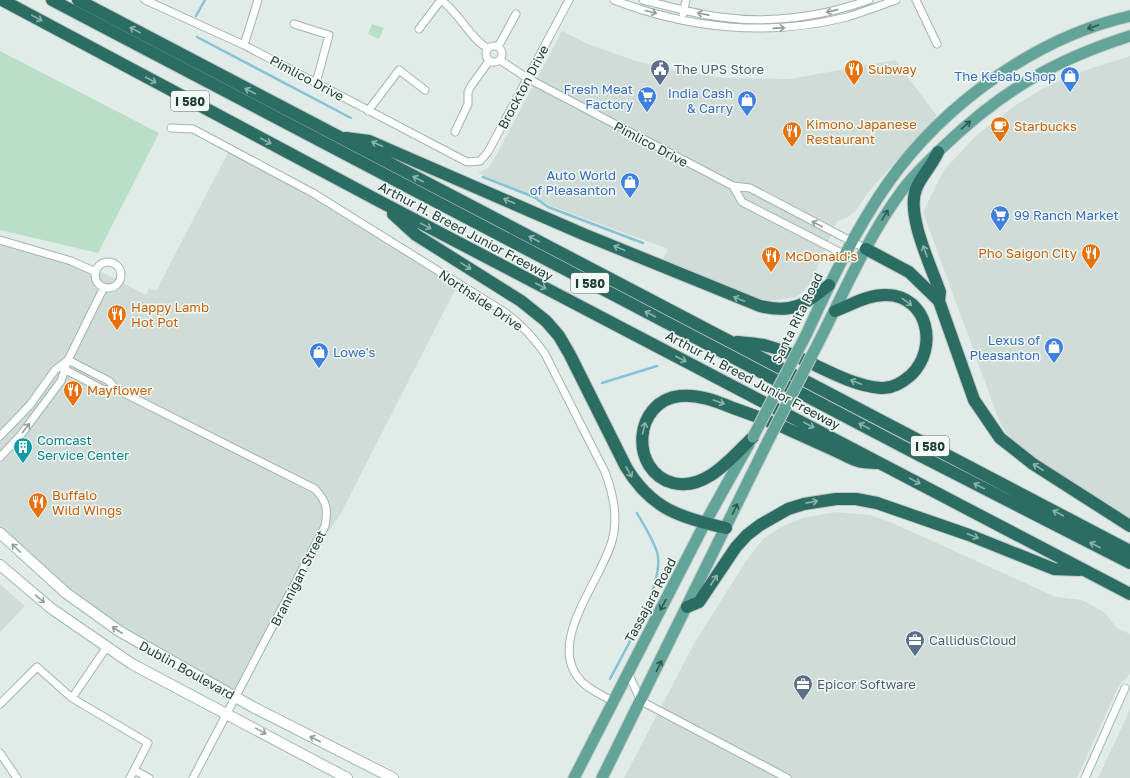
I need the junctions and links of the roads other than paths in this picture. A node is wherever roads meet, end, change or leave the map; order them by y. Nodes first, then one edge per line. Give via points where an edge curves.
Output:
1 (2, 0) edge
2 (52, 0) edge
3 (78, 0) edge
4 (145, 0) edge
5 (258, 0) edge
6 (569, 0) edge
7 (614, 0) edge
8 (642, 0) edge
9 (686, 0) edge
10 (869, 0) edge
11 (896, 0) edge
12 (916, 0) edge
13 (684, 10) junction
14 (516, 14) dead end
15 (1130, 16) edge
16 (682, 20) junction
17 (294, 24) dead end
18 (419, 29) dead end
19 (1130, 36) edge
20 (937, 44) dead end
21 (244, 45) junction
22 (498, 47) junction
23 (487, 48) junction
24 (500, 60) junction
25 (489, 61) junction
26 (527, 78) junction
27 (316, 83) junction
28 (425, 90) dead end
29 (368, 111) junction
30 (170, 128) dead end
31 (455, 132) dead end
32 (336, 136) junction
33 (938, 152) junction
34 (467, 162) joint
35 (733, 186) junction
36 (379, 201) junction
37 (0, 240) edge
38 (852, 242) junction
39 (866, 249) junction
40 (845, 255) junction
41 (859, 262) junction
42 (96, 272) junction
43 (830, 285) junction
44 (104, 287) junction
45 (939, 301) junction
46 (835, 311) junction
47 (730, 341) junction
48 (68, 360) junction
49 (62, 369) junction
50 (116, 389) junction
51 (0, 436) edge
52 (753, 437) junction
53 (0, 457) edge
54 (881, 463) junction
55 (705, 523) junction
56 (1130, 526) edge
57 (726, 528) junction
58 (0, 533) edge
59 (1130, 551) edge
60 (1130, 563) edge
61 (0, 565) edge
62 (1081, 570) junction
63 (1130, 594) edge
64 (687, 606) junction
65 (106, 648) junction
66 (628, 673) junction
67 (1125, 688) dead end
68 (236, 697) junction
69 (72, 698) junction
70 (612, 701) junction
71 (641, 701) junction
72 (0, 704) edge
73 (226, 714) junction
74 (1, 756) edge
75 (134, 770) junction
76 (17, 778) edge
77 (130, 778) edge
78 (149, 778) edge
79 (193, 778) edge
80 (347, 778) edge
81 (393, 778) edge
82 (574, 778) edge
83 (602, 778) edge
84 (787, 778) edge
85 (1085, 778) edge

1 -> 36 highway, Arthur H. Breed Junior Freeway / I 580
60 -> 2 highway, I 580 via 899,445
32 -> 3 highway, Arthur H. Breed Junior Freeway / I 580
4 - 21 street, Pimlico Drive
5 - 21 street
6 - 26 street, Brockton Drive
7 -> 16 street via 636,9
8 - 13 street
9 - 13 street
10 -> 13 street via 802,17 749,20
16 -> 11 street via 750,30 800,26 847,17
12 - 20 street
13 - 16 street
14 - 22 street
15 -> 38 main road, Santa Rita Road via 1088,29 1055,44 1013,66 976,92 928,135 904,163 885,187
17 - 27 street via 329,35
18 - 23 street via 441,0 459,16 479,43
33 -> 19 main road via 986,108 1036,75 1094,47
21 - 27 street, Pimlico Drive
22 - 23 street
22 - 24 street via 502,53
23 - 25 street via 485,54
24 - 25 street
24 - 26 street, Pimlico Drive
25 - 31 street via 468,92 468,104
26 - 34 street, Brockton Drive via 488,152 480,161
26 - 35 street, Pimlico Drive
27 - 29 street, Pimlico Drive
28 - 29 street via 399,70
29 - 34 street, Pimlico Drive
30 - 70 street, Northside Drive via 193,129 314,193 506,313 535,339 545,354 611,488 614,503 613,536 603,566 570,634 568,649 574,672 581,681
43 -> 32 highway via 810,301 796,307 776,310 760,306 598,240 369,141
47 -> 32 highway, Arthur H. Breed Junior Freeway / I 580
39 -> 33 main road via 901,191
45 -> 33 highway via 940,292 915,220 913,207 916,188 933,165
38 -> 35 street, Pimlico Drive via 750,188
35 - 40 street via 742,202
36 -> 54 highway, Arthur H. Breed Junior Freeway / I 580
36 -> 55 highway via 416,235 521,301 546,320 570,354 636,484 659,504 690,520
37 - 42 street via 71,261
38 - 39 street, Pimlico Drive
38 - 40 main road, Santa Rita Road
39 - 41 main road
39 - 45 highway via 909,272
40 - 41 street
40 - 43 main road, Santa Rita Road
41 - 46 main road
42 - 44 street via 97,281
42 - 44 street via 105,263 113,264 119,269 121,277 118,284 111,288
43 - 52 main road, Santa Rita Road, bridge
44 - 48 street
56 -> 45 highway via 1034,464 1000,438 974,400
46 -> 47 highway via 879,295 902,298 918,311 927,335 927,348 917,369 907,379 883,388 864,385 768,346
57 -> 46 main road, bridge
59 -> 47 highway, Arthur H. Breed Junior Freeway / I 580
48 - 49 street
48 - 50 street, Brannigan Street via 108,381
49 - 50 street, Brannigan Street via 104,390
49 - 51 street
53 -> 49 street via 20,436 61,380
50 - 68 street, Brannigan Street via 315,489 324,499 327,514 325,526
52 -> 54 highway via 712,475 686,484 673,483 661,477 650,466 641,445 644,425 658,405 674,397 695,396 782,426 858,462
52 - 55 main road, Tassajara Road
54 -> 62 highway, Arthur H. Breed Junior Freeway / I 580
55 - 57 highway
55 -> 66 main road, Tassajara Road
57 - 64 main road
68 -> 58 main road, Dublin Boulevard via 145,647 92,613 40,572
61 -> 65 main road, Dublin Boulevard via 52,609
62 - 63 highway, Arthur H. Breed Junior Freeway / I 580
64 -> 62 highway via 699,602 736,547 760,525 788,509 836,499 877,503 969,535 1054,569
71 -> 64 main road
65 - 69 street
65 - 73 main road, Dublin Boulevard via 158,679
66 - 70 main road, Tassajara Road
66 - 71 street
67 - 85 street
68 - 73 street, Brannigan Street
81 -> 68 main road, Dublin Boulevard
69 - 72 street via 37,667
69 - 75 street via 148,743
70 - 82 main road, Tassajara Road
71 - 83 main road
71 - 84 street
73 - 79 street, Brannigan Street
73 -> 80 main road, Dublin Boulevard
74 - 76 street
75 - 77 street
75 - 78 street

